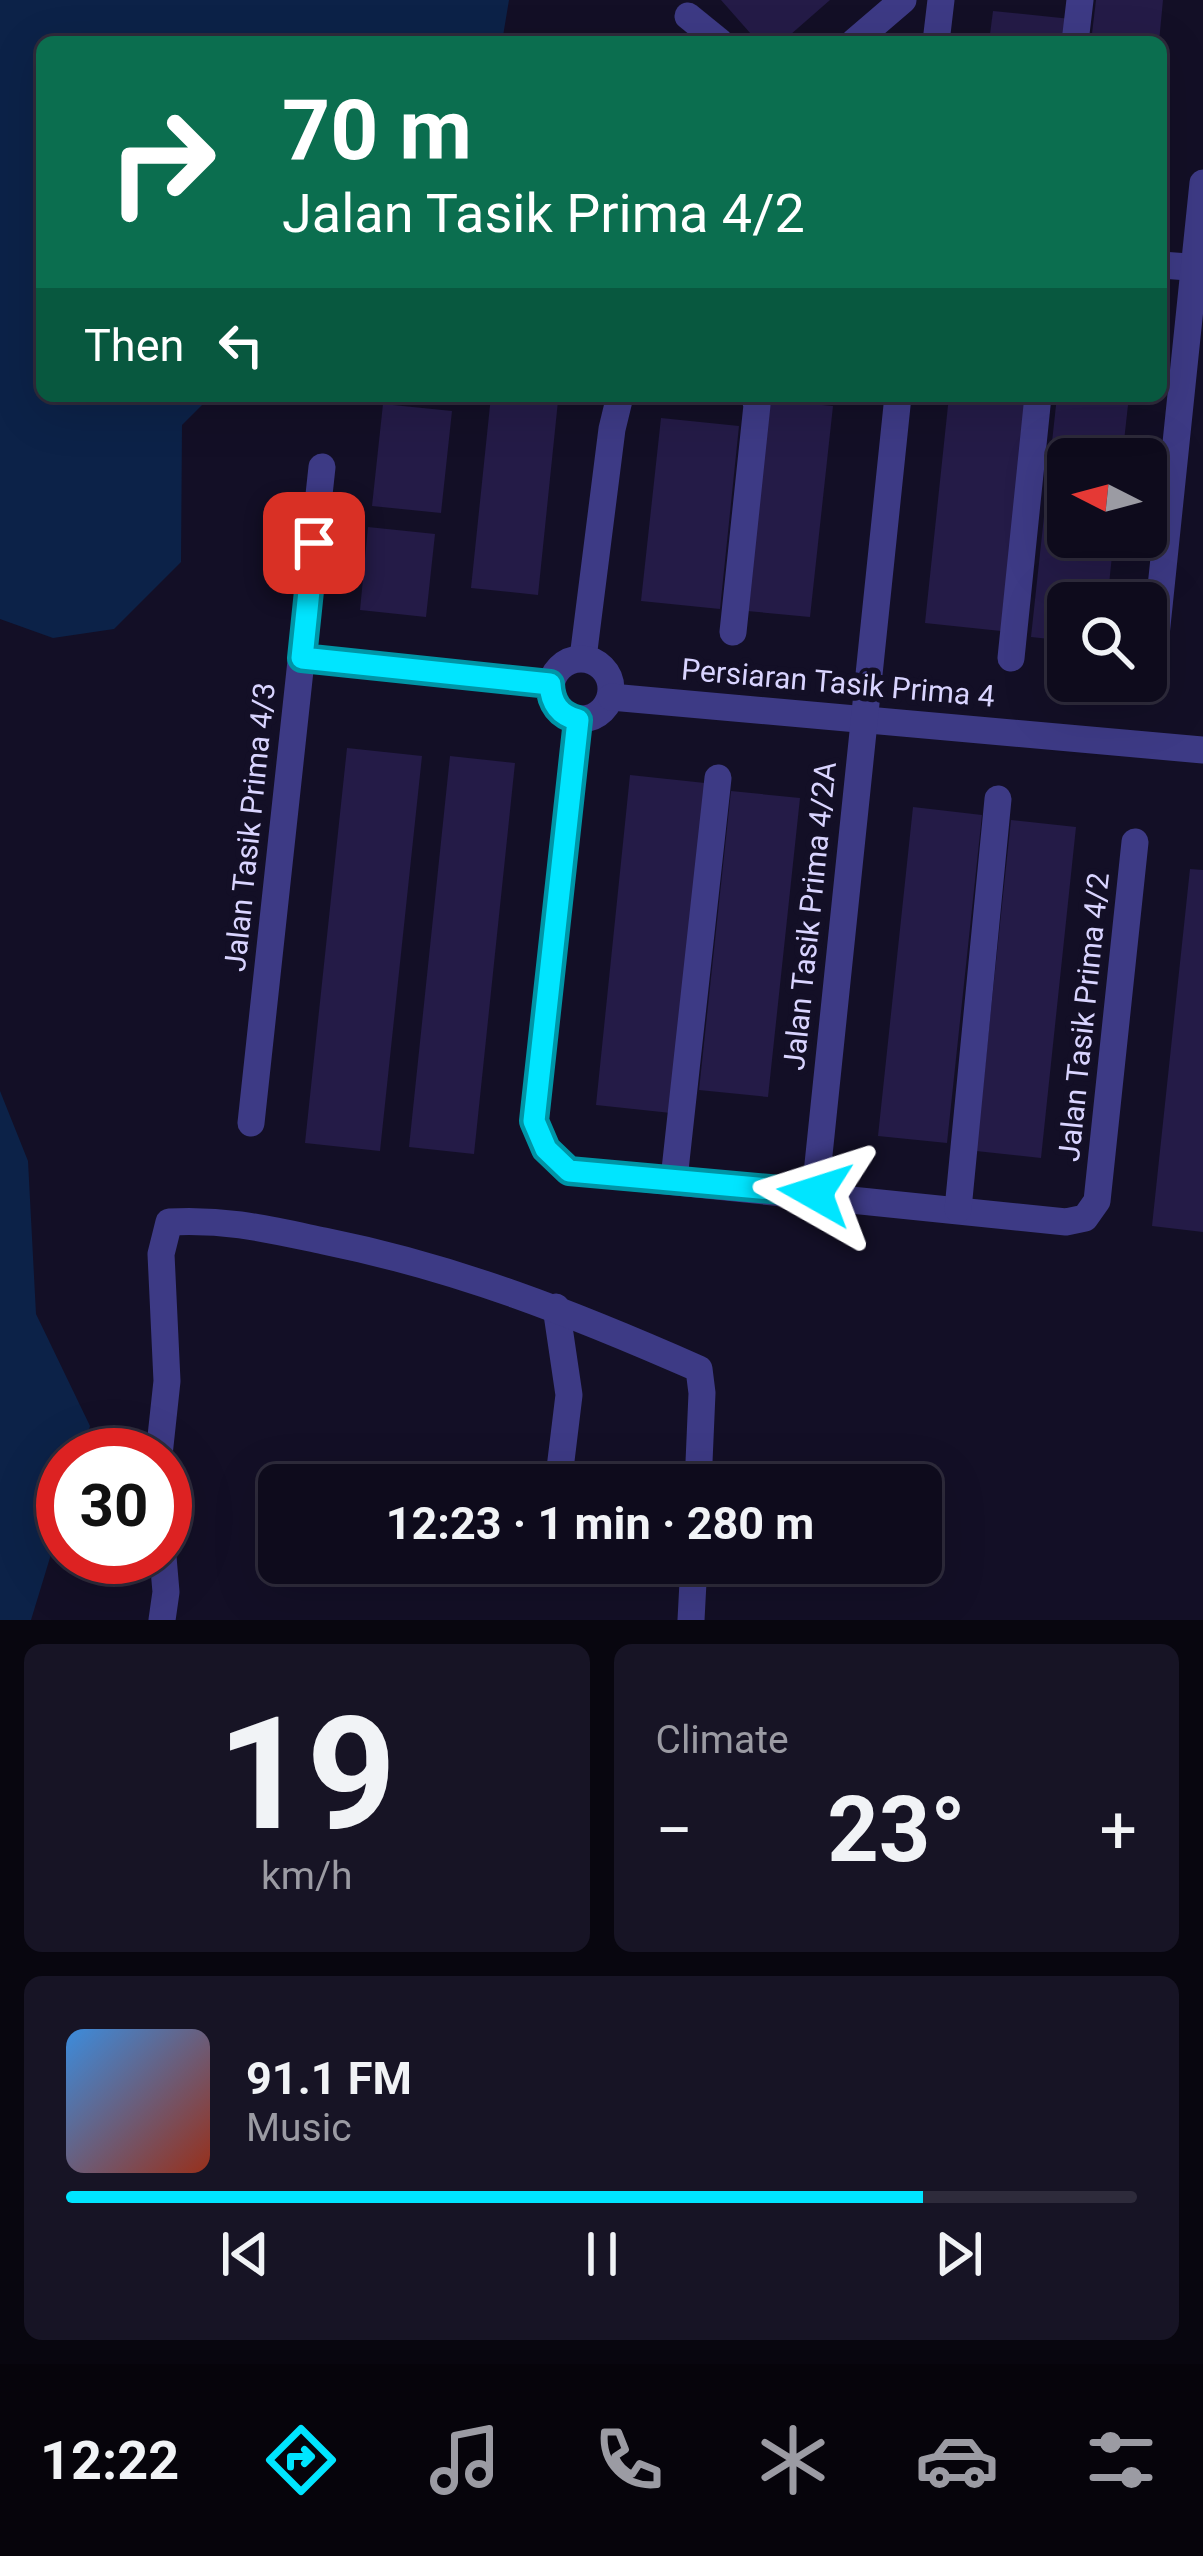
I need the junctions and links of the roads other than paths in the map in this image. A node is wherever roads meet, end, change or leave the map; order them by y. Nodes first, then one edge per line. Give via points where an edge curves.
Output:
1 (903, 0) edge
2 (940, 0) edge
3 (1080, 0) edge
4 (688, 16) dead end
5 (713, 36) edge
6 (861, 36) edge
7 (937, 36) edge
8 (1076, 36) edge
9 (1203, 184) edge
10 (1167, 265) edge
11 (1199, 268) edge
12 (618, 402) edge
13 (756, 402) edge
14 (897, 402) edge
15 (1037, 402) edge
16 (322, 467) dead end
17 (1162, 582) edge
18 (733, 632) dead end
19 (302, 658) junction
20 (584, 658) junction
21 (1011, 658) dead end
22 (550, 684) junction
23 (610, 697) junction
24 (863, 717) junction
25 (578, 720) junction
26 (1203, 750) edge
27 (718, 778) dead end
28 (998, 799) dead end
29 (1135, 842) dead end
30 (251, 1124) dead end
31 (674, 1179) junction
32 (815, 1193) junction
33 (958, 1209) junction
34 (556, 1307) junction
35 (162, 1428) edge
36 (561, 1464) edge
37 (699, 1464) edge
38 (165, 1584) edge
39 (693, 1584) edge
40 (162, 1620) edge
41 (691, 1620) edge

1 - 6 street
2 - 7 street
3 - 8 street
4 - 5 street
9 - 11 street
10 - 11 street
11 - 17 street
12 - 20 street
13 - 18 street
14 - 24 street, Jalan Tasik Prima 4/2A
15 - 21 street
16 - 19 street, Jalan Tasik Prima 4/3
19 - 22 street
19 - 30 street, Jalan Tasik Prima 4/3
20 - 22 street via 559,668
20 - 23 street via 609,676
22 - 25 street via 560,712
23 - 24 street, Persiaran Tasik Prima 4
23 - 25 street via 599,714
24 - 26 street, Persiaran Tasik Prima 4
24 - 32 street, Jalan Tasik Prima 4/2A
25 - 31 street, Jalan Tasik Prima 4/2 via 534,1121 546,1149 569,1171
27 - 31 street
28 - 33 street
29 - 33 street, Jalan Tasik Prima 4/2 via 1097,1201 1075,1222
31 - 32 street, Jalan Tasik Prima 4/2
32 - 33 street, Jalan Tasik Prima 4/2
34 - 35 street via 410,1258 221,1220 169,1222 160,1254
34 - 36 street via 569,1395
34 - 37 street via 699,1369
38 - 40 street
39 - 41 street

